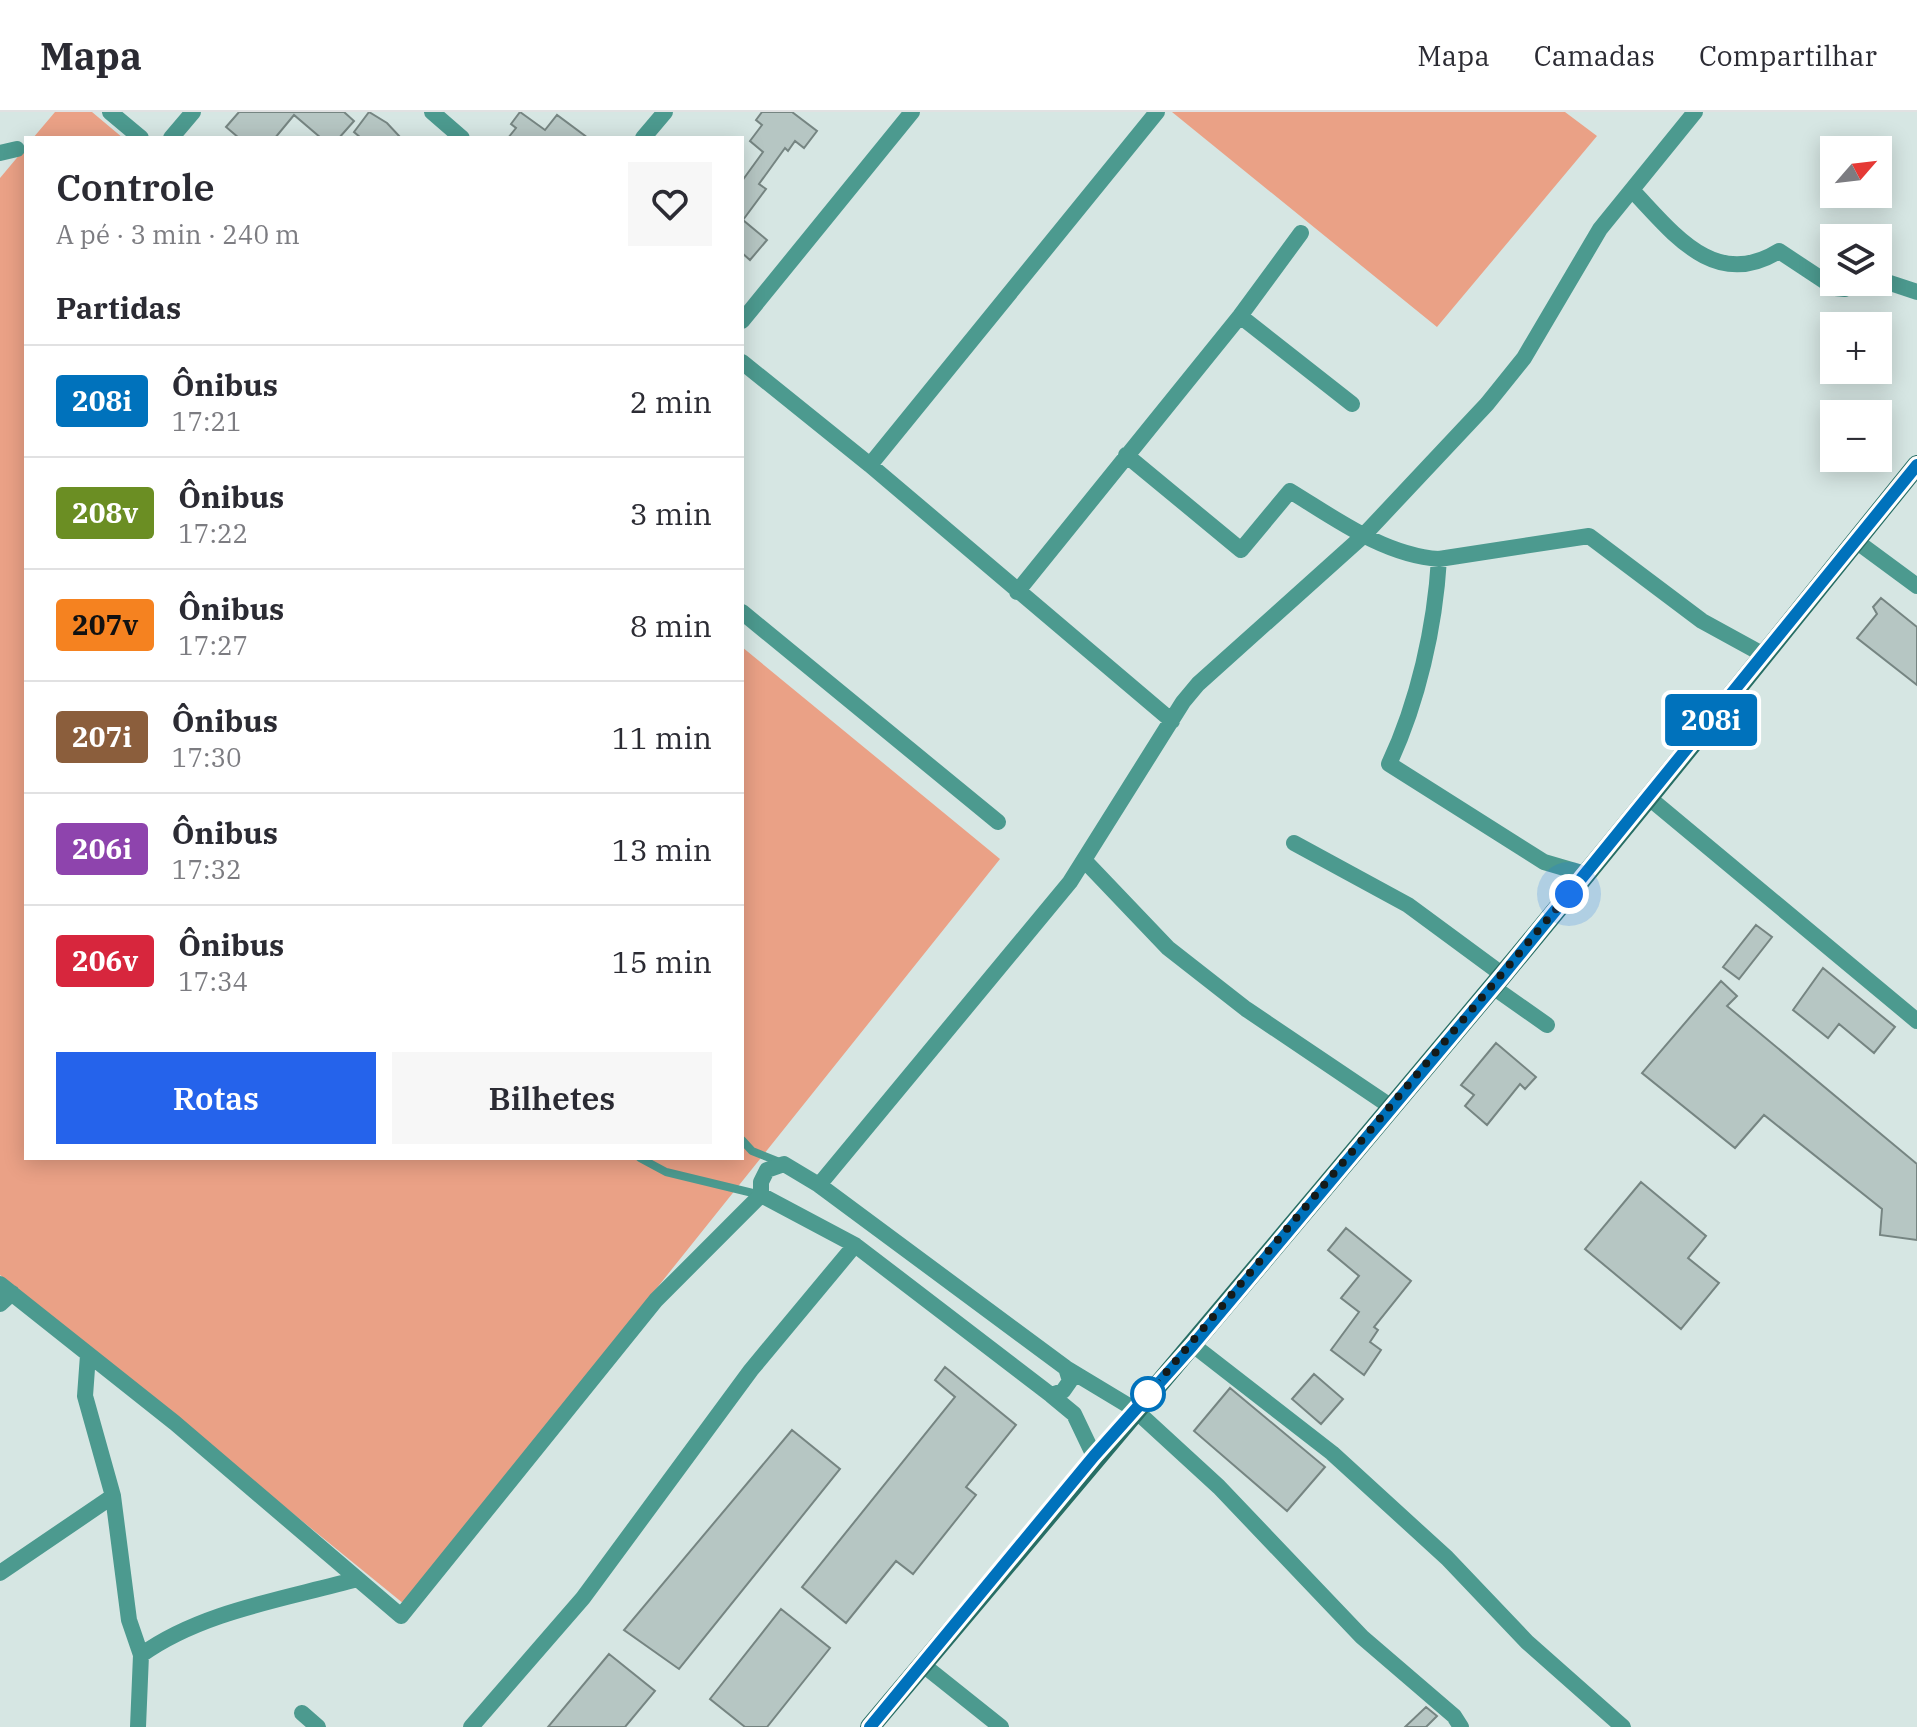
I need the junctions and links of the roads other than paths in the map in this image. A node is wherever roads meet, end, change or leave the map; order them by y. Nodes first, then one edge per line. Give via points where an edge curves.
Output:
1 (110, 112) edge
2 (193, 112) edge
3 (432, 112) edge
4 (665, 112) edge
5 (912, 112) edge
6 (1157, 112) edge
7 (1695, 112) edge
8 (139, 136) edge
9 (173, 136) edge
10 (460, 136) edge
11 (645, 136) edge
12 (1632, 190) junction
13 (1301, 233) dead end
14 (1820, 278) edge
15 (1892, 284) edge
16 (1917, 292) edge
17 (1240, 316) junction
18 (744, 319) edge
19 (744, 364) edge
20 (1352, 404) dead end
21 (1126, 455) junction
22 (870, 465) junction
23 (1917, 465) edge
24 (1363, 536) junction
25 (1856, 541) junction
26 (1439, 559) junction
27 (1917, 586) edge
28 (1017, 592) junction
29 (744, 614) edge
30 (1764, 655) junction
31 (1172, 721) junction
32 (1648, 797) junction
33 (998, 822) dead end
34 (1294, 843) dead end
35 (1084, 860) junction
36 (1585, 874) junction
37 (1498, 981) junction
38 (1917, 1021) edge
39 (1547, 1025) dead end
40 (1390, 1106) junction
41 (744, 1142) edge
42 (644, 1160) edge
43 (784, 1164) junction
44 (819, 1185) junction
45 (761, 1195) junction
46 (855, 1245) junction
47 (4, 1294) edge
48 (1193, 1345) junction
49 (88, 1355) junction
50 (1066, 1368) junction
51 (1051, 1395) junction
52 (1134, 1409) junction
53 (1094, 1456) junction
54 (113, 1496) junction
55 (1, 1571) edge
56 (357, 1579) junction
57 (141, 1655) junction
58 (922, 1664) junction
59 (302, 1713) dead end
60 (138, 1727) edge
61 (318, 1727) edge
62 (471, 1727) edge
63 (870, 1727) edge
64 (1001, 1727) edge
65 (1461, 1727) edge
66 (1623, 1727) edge

1 - 8 street
2 - 9 street
3 - 10 street
4 - 11 street
5 - 18 street
6 - 22 street
7 - 12 street
12 - 14 street via 1696,253 1720,263 1754,264 1779,251
12 - 24 street via 1600,229 1524,358
13 - 17 street
15 - 16 street
17 - 20 street
17 - 21 street
19 - 22 street
21 - 24 street via 1241,550 1290,491
21 - 28 street
22 - 28 street
23 - 25 main road
24 - 26 street via 1416,557
24 - 31 street via 1198,684
25 - 27 street
25 - 30 main road
26 - 30 street via 1589,536 1702,621
26 - 36 street via 1436,605 1402,735 1389,764 1544,862
28 - 31 street
29 - 33 street
30 - 32 main road
31 - 35 street
32 - 36 main road
32 - 38 street
34 - 37 street via 1408,905
35 - 40 street via 1168,948 1246,1009
35 - 44 street
36 - 37 main road
37 - 39 street
37 - 40 main road
40 - 48 main road
41 - 43 lane
42 - 45 lane via 666,1172
43 - 44 street
43 - 45 street via 767,1170
44 - 50 street
45 - 46 street
45 - 56 street via 656,1300 401,1616
46 - 51 street
46 - 62 street via 751,1370 583,1598
47 - 49 street
48 - 52 main road
48 - 66 street via 1332,1453
49 - 54 street via 85,1396
49 - 56 street
50 - 51 street via 1070,1381
50 - 52 street
51 - 53 street via 1074,1414
52 - 53 main road
52 - 65 street via 1219,1487 1362,1637
53 - 58 main road
54 - 55 street
54 - 57 street via 129,1620
56 - 57 street via 190,1627
57 - 60 street
58 - 63 main road
58 - 64 street
59 - 61 street

